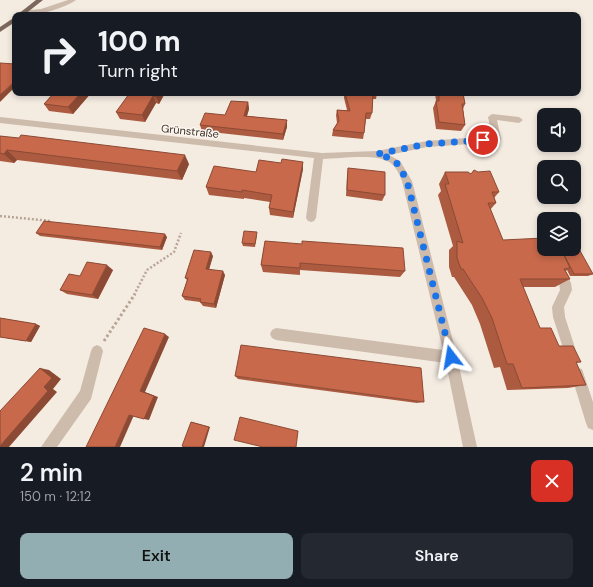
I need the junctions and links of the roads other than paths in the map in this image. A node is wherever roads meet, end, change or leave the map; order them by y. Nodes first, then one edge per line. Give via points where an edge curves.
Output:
1 (40, 0) edge
2 (73, 0) edge
3 (24, 12) edge
4 (40, 12) edge
5 (12, 21) edge
6 (0, 30) edge
7 (0, 120) edge
8 (518, 120) dead end
9 (318, 156) junction
10 (382, 156) junction
11 (311, 218) dead end
12 (552, 256) edge
13 (276, 334) dead end
14 (97, 351) road end
15 (451, 357) junction
16 (593, 423) edge
17 (48, 447) edge
18 (470, 447) edge

1 - 3 main road
2 - 4 street
5 - 6 main road
7 - 9 street, Grünstraße
8 - 10 street, Grünstraße via 492,117 497,139 427,144
9 - 10 street, Grünstraße
9 - 11 street
10 - 15 street via 393,158 407,181
12 - 16 street via 566,290 558,307 559,317
13 - 15 street
14 - 17 street via 86,394
15 - 18 street

